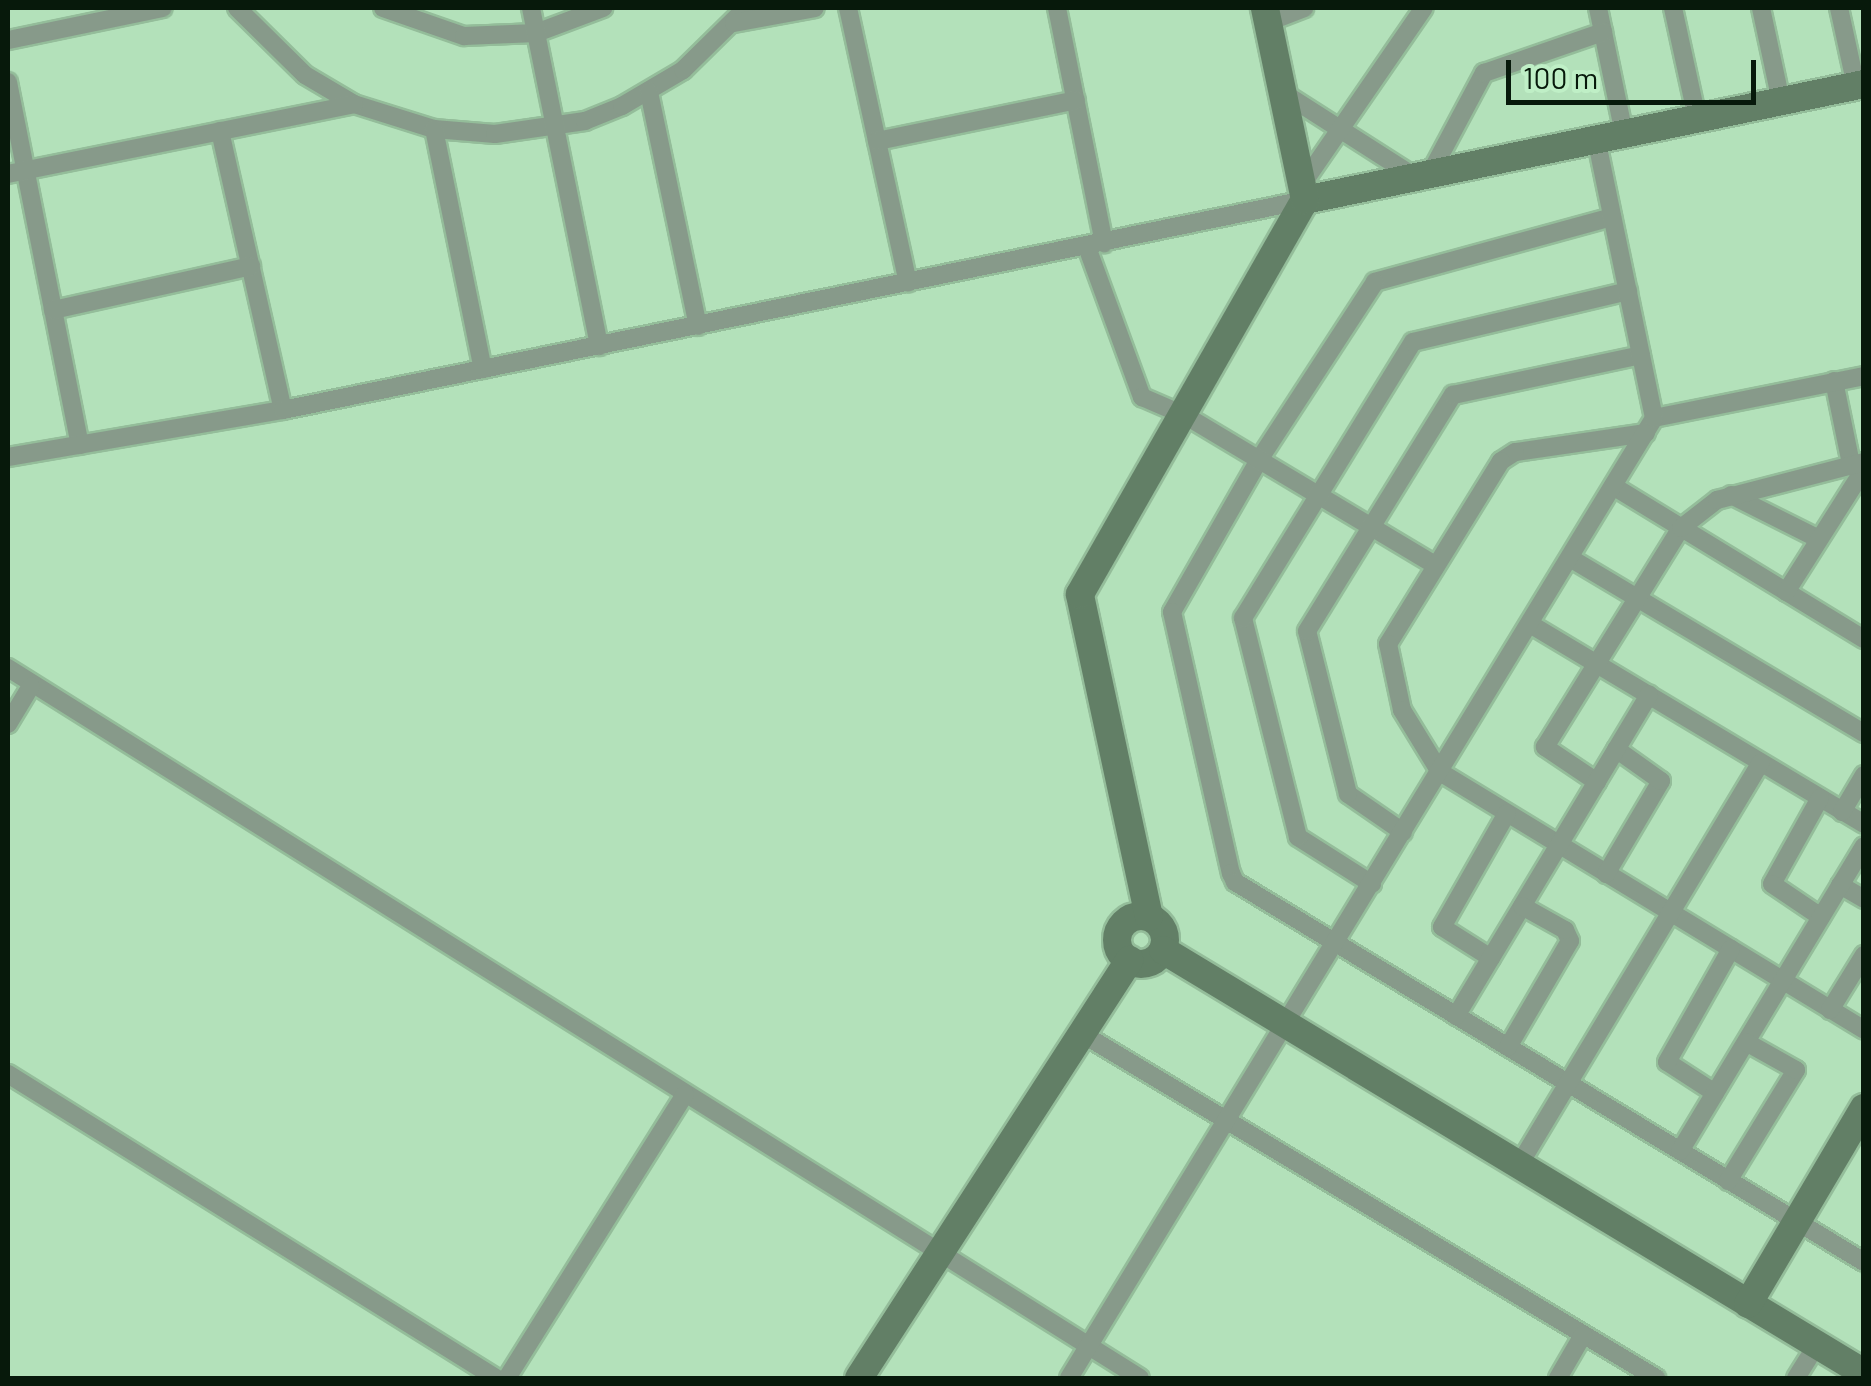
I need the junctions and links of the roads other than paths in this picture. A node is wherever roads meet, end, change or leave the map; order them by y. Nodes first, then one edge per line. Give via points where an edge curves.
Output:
1 (164, 8) edge
2 (236, 8) edge
3 (383, 8) edge
4 (530, 8) edge
5 (603, 8) edge
6 (746, 8) edge
7 (815, 8) edge
8 (848, 8) edge
9 (1057, 8) edge
10 (1304, 8) edge
11 (1424, 8) edge
12 (1598, 8) edge
13 (1673, 8) edge
14 (1761, 8) edge
15 (1840, 8) edge
16 (1266, 15) edge
17 (734, 23) junction
18 (1603, 32) junction
19 (536, 34) junction
20 (8, 40) edge
21 (8, 82) edge
22 (1860, 85) edge
23 (649, 92) junction
24 (1282, 92) junction
25 (1076, 100) junction
26 (1782, 101) junction
27 (354, 104) junction
28 (1697, 118) junction
29 (555, 127) junction
30 (434, 129) junction
31 (1340, 129) junction
32 (220, 131) junction
33 (1610, 136) junction
34 (877, 141) junction
35 (16, 172) edge
36 (1423, 175) junction
37 (1303, 193) junction
38 (1612, 217) junction
39 (1096, 245) junction
40 (251, 266) junction
41 (908, 283) junction
42 (1628, 291) junction
43 (53, 310) junction
44 (698, 326) junction
45 (599, 346) junction
46 (1641, 355) junction
47 (483, 369) junction
48 (1864, 376) edge
49 (1834, 381) junction
50 (284, 410) junction
51 (1186, 416) junction
52 (1650, 426) junction
53 (80, 444) junction
54 (8, 457) edge
55 (1258, 460) junction
56 (1859, 465) edge
57 (1613, 486) junction
58 (1316, 494) junction
59 (1731, 496) junction
60 (1368, 525) junction
61 (1681, 528) junction
62 (1820, 539) junction
63 (1570, 558) junction
64 (1433, 564) junction
65 (1786, 592) junction
66 (1637, 598) junction
67 (1530, 624) junction
68 (1861, 634) edge
69 (1596, 663) junction
70 (8, 668) edge
71 (31, 686) junction
72 (1649, 695) junction
73 (8, 724) edge
74 (1864, 733) edge
75 (1616, 749) junction
76 (1761, 762) junction
77 (1440, 772) junction
78 (1864, 775) edge
79 (1596, 782) junction
80 (1820, 798) junction
81 (1842, 812) junction
82 (1507, 813) junction
83 (1864, 824) edge
84 (1403, 832) junction
85 (1559, 844) junction
86 (1864, 846) edge
87 (1606, 874) junction
88 (1372, 884) junction
89 (1840, 885) junction
90 (1864, 899) edge
91 (1522, 906) junction
92 (1671, 913) junction
93 (1149, 917) junction
94 (1821, 917) junction
95 (1336, 943) junction
96 (1163, 950) junction
97 (1731, 950) junction
98 (1864, 956) edge
99 (1491, 958) junction
100 (1129, 960) junction
101 (1782, 981) junction
102 (1830, 1010) junction
103 (1456, 1016) junction
104 (1286, 1025) junction
105 (1864, 1030) edge
106 (1082, 1033) junction
107 (1746, 1042) junction
108 (1508, 1047) junction
109 (8, 1074) edge
110 (1568, 1084) junction
111 (1715, 1093) junction
112 (684, 1094) junction
113 (1864, 1108) edge
114 (1227, 1121) junction
115 (1680, 1151) junction
116 (1519, 1165) junction
117 (1728, 1181) junction
118 (1796, 1222) junction
119 (938, 1253) junction
120 (1864, 1262) edge
121 (1748, 1304) junction
122 (1583, 1335) junction
123 (1817, 1345) junction
124 (1089, 1346) junction
125 (1864, 1373) edge
126 (496, 1378) edge
127 (507, 1378) edge
128 (859, 1378) edge
129 (1069, 1378) edge
130 (1140, 1378) edge
131 (1558, 1378) edge
132 (1656, 1378) edge
133 (1796, 1378) edge

1 - 20 street
2 - 27 street via 305,75
3 - 19 street via 464,36
4 - 19 street
5 - 19 street
6 - 17 street
7 - 17 street
8 - 34 street
9 - 25 street
10 - 16 street
11 - 31 street
12 - 18 street
13 - 28 street
14 - 26 street
15 - 22 street
16 - 24 street
17 - 23 street
18 - 33 street
18 - 36 street via 1484,73
19 - 29 street
21 - 35 street
22 - 26 street
23 - 29 street
23 - 44 street
24 - 31 street
24 - 37 street
25 - 34 street
25 - 39 street
26 - 28 street
27 - 30 street
27 - 32 street
28 - 33 street
29 - 30 street via 495,134
29 - 45 street
30 - 47 street
31 - 36 street
31 - 37 street
32 - 35 street
32 - 40 street
33 - 36 street
33 - 38 street
34 - 41 street
35 - 43 street
36 - 37 street
37 - 39 street
37 - 51 street
38 - 42 street
38 - 55 street via 1375,282
39 - 41 street
39 - 51 street via 1142,397
40 - 43 street
40 - 50 street
41 - 44 street
42 - 46 street
42 - 58 street via 1413,342
43 - 53 street
44 - 45 street
45 - 47 street
46 - 52 street
46 - 60 street via 1453,395
47 - 50 street
48 - 49 street
49 - 52 street
49 - 56 street
50 - 53 street
51 - 55 street
51 - 93 street via 1080,594
52 - 57 street
52 - 64 street via 1508,455
53 - 54 street
55 - 58 street
55 - 95 street via 1172,620 1235,882
56 - 59 street
56 - 62 street
57 - 61 street
57 - 63 street
58 - 60 street
58 - 88 street via 1242,626 1298,836
59 - 61 street
59 - 62 street
60 - 64 street
60 - 84 street via 1306,641 1348,794
61 - 65 street
61 - 66 street
62 - 65 street
63 - 66 street
63 - 67 street
64 - 77 street via 1388,654 1402,710
65 - 68 street
66 - 69 street
66 - 74 street
67 - 69 street
67 - 77 street
69 - 72 street
69 - 79 street via 1544,751
70 - 71 street
71 - 73 street
71 - 112 street
72 - 75 street
72 - 76 street
75 - 79 street
75 - 87 street via 1661,780
76 - 80 street
76 - 92 street
77 - 82 street
77 - 84 street
78 - 81 street
79 - 85 street
80 - 81 street
80 - 94 street via 1772,884
81 - 83 street
82 - 85 street
82 - 99 street via 1442,927
84 - 88 street
85 - 87 street
85 - 91 street
86 - 89 street
87 - 92 street
88 - 95 street
89 - 90 street
89 - 94 street
91 - 99 street
91 - 108 street via 1565,930 1570,941
92 - 97 street
92 - 110 street
93 - 96 street via 1164,934
93 - 100 street via 1132,918 1119,930 1118,947
94 - 101 street
95 - 103 street
95 - 104 street
96 - 100 street via 1144,964
96 - 104 street
97 - 101 street
97 - 111 street via 1667,1062
98 - 102 street
99 - 103 street
100 - 106 street
101 - 102 street
101 - 107 street
102 - 105 street
103 - 108 street
104 - 114 street
104 - 116 street
106 - 114 street
106 - 119 street
107 - 111 street
107 - 117 street via 1796,1070
108 - 110 street
109 - 126 street
110 - 115 street
110 - 116 street
111 - 115 street
112 - 119 street
112 - 127 street
113 - 118 street
114 - 122 street
114 - 124 street
115 - 117 street
116 - 121 street
117 - 118 street
118 - 120 street
118 - 121 street
119 - 124 street
119 - 128 street
121 - 123 street
122 - 131 street
122 - 132 street
123 - 125 street
123 - 133 street
124 - 129 street
124 - 130 street

